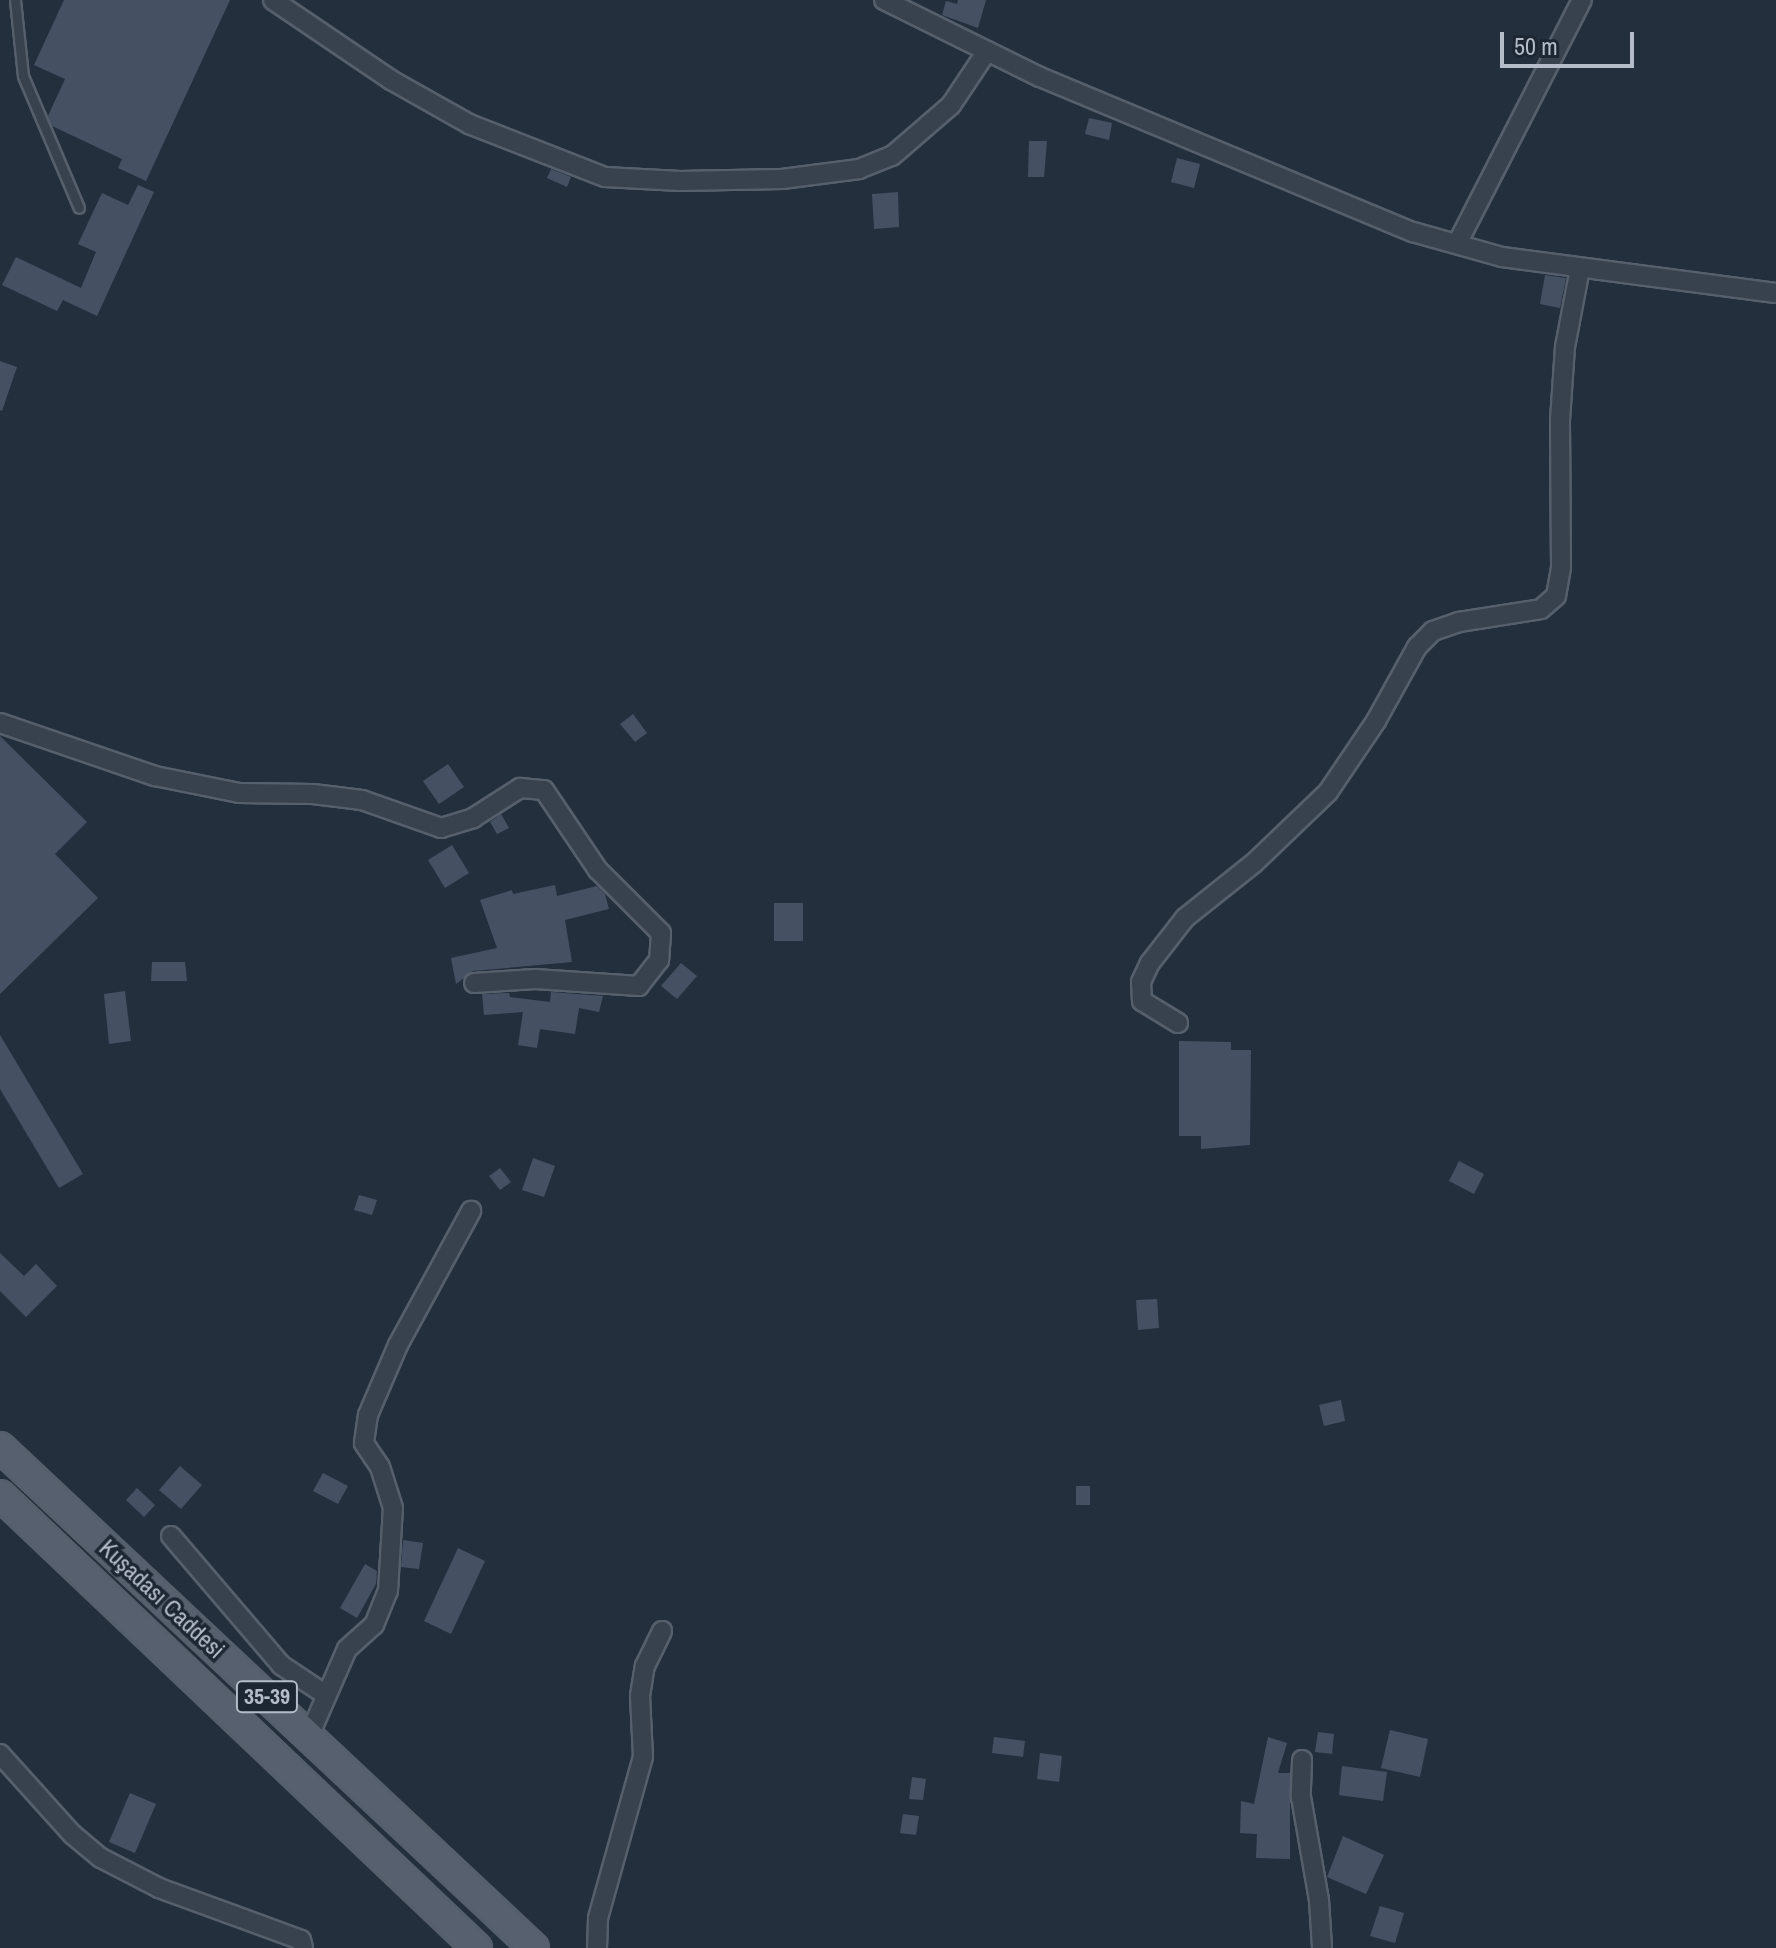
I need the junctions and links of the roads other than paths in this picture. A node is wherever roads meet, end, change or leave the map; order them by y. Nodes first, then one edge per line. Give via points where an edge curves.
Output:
1 (15, 0) edge
2 (273, 0) edge
3 (884, 0) edge
4 (1582, 0) edge
5 (987, 51) junction
6 (79, 208) dead end
7 (1457, 244) junction
8 (1580, 268) junction
9 (1776, 293) edge
10 (0, 723) edge
11 (474, 983) dead end
12 (1178, 1023) dead end
13 (471, 1211) dead end
14 (0, 1447) edge
15 (0, 1495) edge
16 (171, 1536) dead end
17 (662, 1631) dead end
18 (326, 1695) junction
19 (309, 1736) junction
20 (0, 1754) edge
21 (1302, 1760) dead end
22 (307, 1945) edge
23 (477, 1948) edge
24 (534, 1948) edge
25 (597, 1948) edge
26 (1322, 1948) edge

1 - 6 lane via 23,76
2 - 5 street via 391,80 469,124 605,177 782,179 859,169 892,156 951,105
3 - 5 street
4 - 7 street
5 - 7 street via 1384,220
7 - 8 street via 1502,257
8 - 9 street
8 - 12 street via 1565,347 1556,596 1541,609 1433,631 1417,647 1328,792 1254,863 1185,918 1150,963 1141,982 1142,1001
10 - 11 street via 155,776 239,793 362,800 441,828 473,818 520,788 544,790 598,870 661,933 659,960 639,986 535,979
13 - 18 street via 398,1345 368,1415 364,1443 380,1467 393,1508 388,1591 374,1625 347,1649
14 - 19 main road, Kuşadası Caddesi / 35-39
15 - 23 main road, Kuşadası Caddesi / 35-39
16 - 18 street via 281,1665
17 - 25 street via 645,1666 640,1696 643,1757 598,1918
18 - 19 street
19 - 24 main road, Kuşadası Caddesi / 35-39
20 - 22 street via 72,1834 101,1858 159,1888
21 - 26 street via 1301,1797

